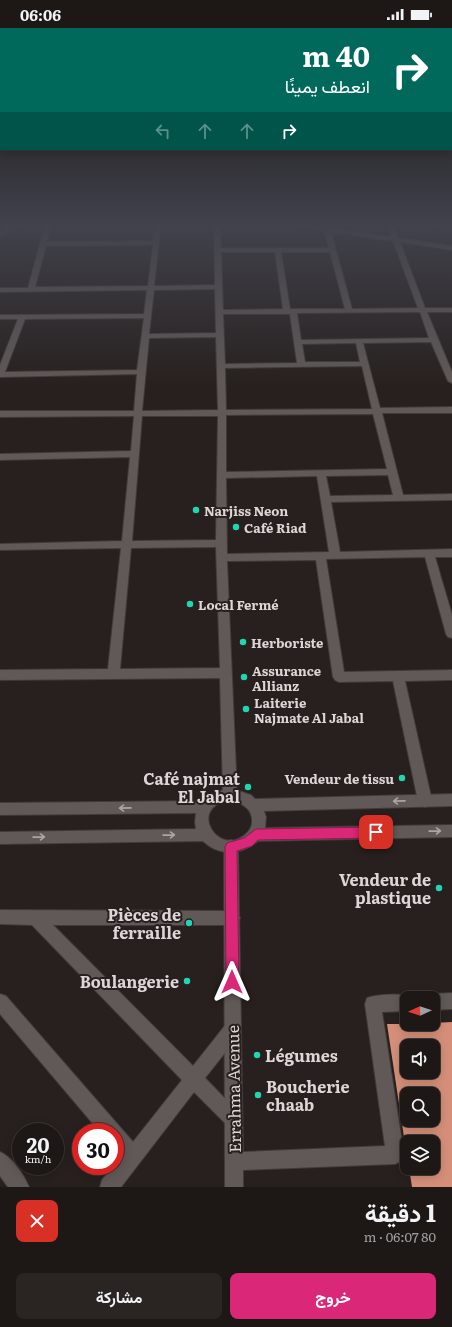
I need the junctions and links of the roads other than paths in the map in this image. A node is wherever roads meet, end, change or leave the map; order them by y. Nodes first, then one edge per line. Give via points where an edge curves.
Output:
1 (34, 279) edge
2 (153, 279) edge
3 (218, 279) edge
4 (284, 279) edge
5 (340, 279) edge
6 (412, 279) edge
7 (218, 287) junction
8 (152, 288) junction
9 (31, 289) junction
10 (0, 290) edge
11 (424, 310) junction
12 (452, 310) edge
13 (349, 311) junction
14 (219, 312) junction
15 (290, 312) junction
16 (147, 316) junction
17 (0, 317) edge
18 (22, 317) junction
19 (219, 335) junction
20 (145, 336) junction
21 (434, 340) junction
22 (359, 341) junction
23 (297, 342) junction
24 (365, 364) junction
25 (301, 365) junction
26 (220, 366) junction
27 (141, 372) junction
28 (0, 375) edge
29 (452, 381) edge
30 (452, 410) edge
31 (377, 411) junction
32 (138, 413) junction
33 (222, 413) junction
34 (0, 414) edge
35 (135, 454) junction
36 (0, 457) edge
37 (392, 472) junction
38 (321, 473) junction
39 (222, 475) junction
40 (452, 497) edge
41 (399, 498) junction
42 (325, 499) junction
43 (221, 543) junction
44 (126, 544) junction
45 (0, 546) edge
46 (452, 553) edge
47 (429, 554) junction
48 (320, 555) junction
49 (335, 555) junction
50 (222, 558) junction
51 (452, 630) edge
52 (114, 673) junction
53 (226, 673) junction
54 (0, 675) edge
55 (398, 675) junction
56 (452, 675) edge
57 (230, 794) junction
58 (452, 800) edge
59 (425, 801) junction
60 (254, 805) junction
61 (206, 807) junction
62 (0, 810) edge
63 (452, 831) edge
64 (206, 835) junction
65 (256, 835) junction
66 (0, 838) edge
67 (231, 847) junction
68 (0, 917) edge
69 (35, 917) junction
70 (232, 918) junction
71 (452, 1001) edge
72 (0, 1002) edge
73 (440, 1002) edge
74 (400, 1003) edge
75 (233, 1029) junction
76 (194, 1079) junction
77 (234, 1119) junction
78 (104, 1123) edge
79 (124, 1146) edge
80 (133, 1156) junction
81 (0, 1161) edge
82 (234, 1161) junction
83 (20, 1187) edge
84 (109, 1187) edge
85 (234, 1187) edge

1 - 9 street
2 - 8 street
3 - 7 street
4 - 15 street
5 - 13 street
6 - 11 street
7 - 8 street
7 - 14 street
8 - 9 street
8 - 16 street
9 - 10 street
11 - 12 street
11 - 13 street
11 - 21 street
13 - 15 street
14 - 15 street
14 - 19 street
15 - 23 street
16 - 18 street
16 - 20 street
17 - 18 street
18 - 28 street
19 - 20 street
19 - 26 street
20 - 27 street
21 - 22 street
21 - 29 street
22 - 23 street
22 - 24 street
23 - 25 street
24 - 25 street
24 - 31 street
25 - 26 street
26 - 33 street
27 - 28 street
27 - 32 street
30 - 31 street
31 - 33 street
31 - 37 street
32 - 33 street
32 - 34 street
32 - 35 street
33 - 39 street
35 - 36 street
35 - 44 street
37 - 38 street
37 - 41 street
38 - 39 street
38 - 42 street
39 - 43 street
40 - 41 street
41 - 42 street
42 - 49 street
43 - 44 street
43 - 50 street
44 - 45 street
44 - 52 street
46 - 47 street
47 - 49 street
47 - 51 street
48 - 49 street
48 - 50 street
48 - 55 street via 339,677
50 - 53 street
52 - 53 street
52 - 54 street
53 - 57 street
55 - 56 street
55 - 59 street
57 - 60 street via 241,795
57 - 61 street via 215,798
58 - 59 street
59 -> 60 street
60 - 65 street via 260,820
61 -> 62 street
61 - 64 street via 202,820
65 -> 63 street
66 -> 64 street
64 - 67 street via 214,842
65 - 67 street via 248,842
67 - 70 street, Errahma Avenue
68 - 69 street
69 - 70 street
69 - 76 street
70 - 75 street, Errahma Avenue
71 - 73 street
72 - 78 street
74 - 82 street via 373,1004 395,1155
75 - 76 street
75 - 77 street, Errahma Avenue
76 - 77 street
76 - 80 street
77 - 82 street, Errahma Avenue
79 - 80 street
80 - 84 street
81 - 83 street
82 - 85 street, Errahma Avenue

